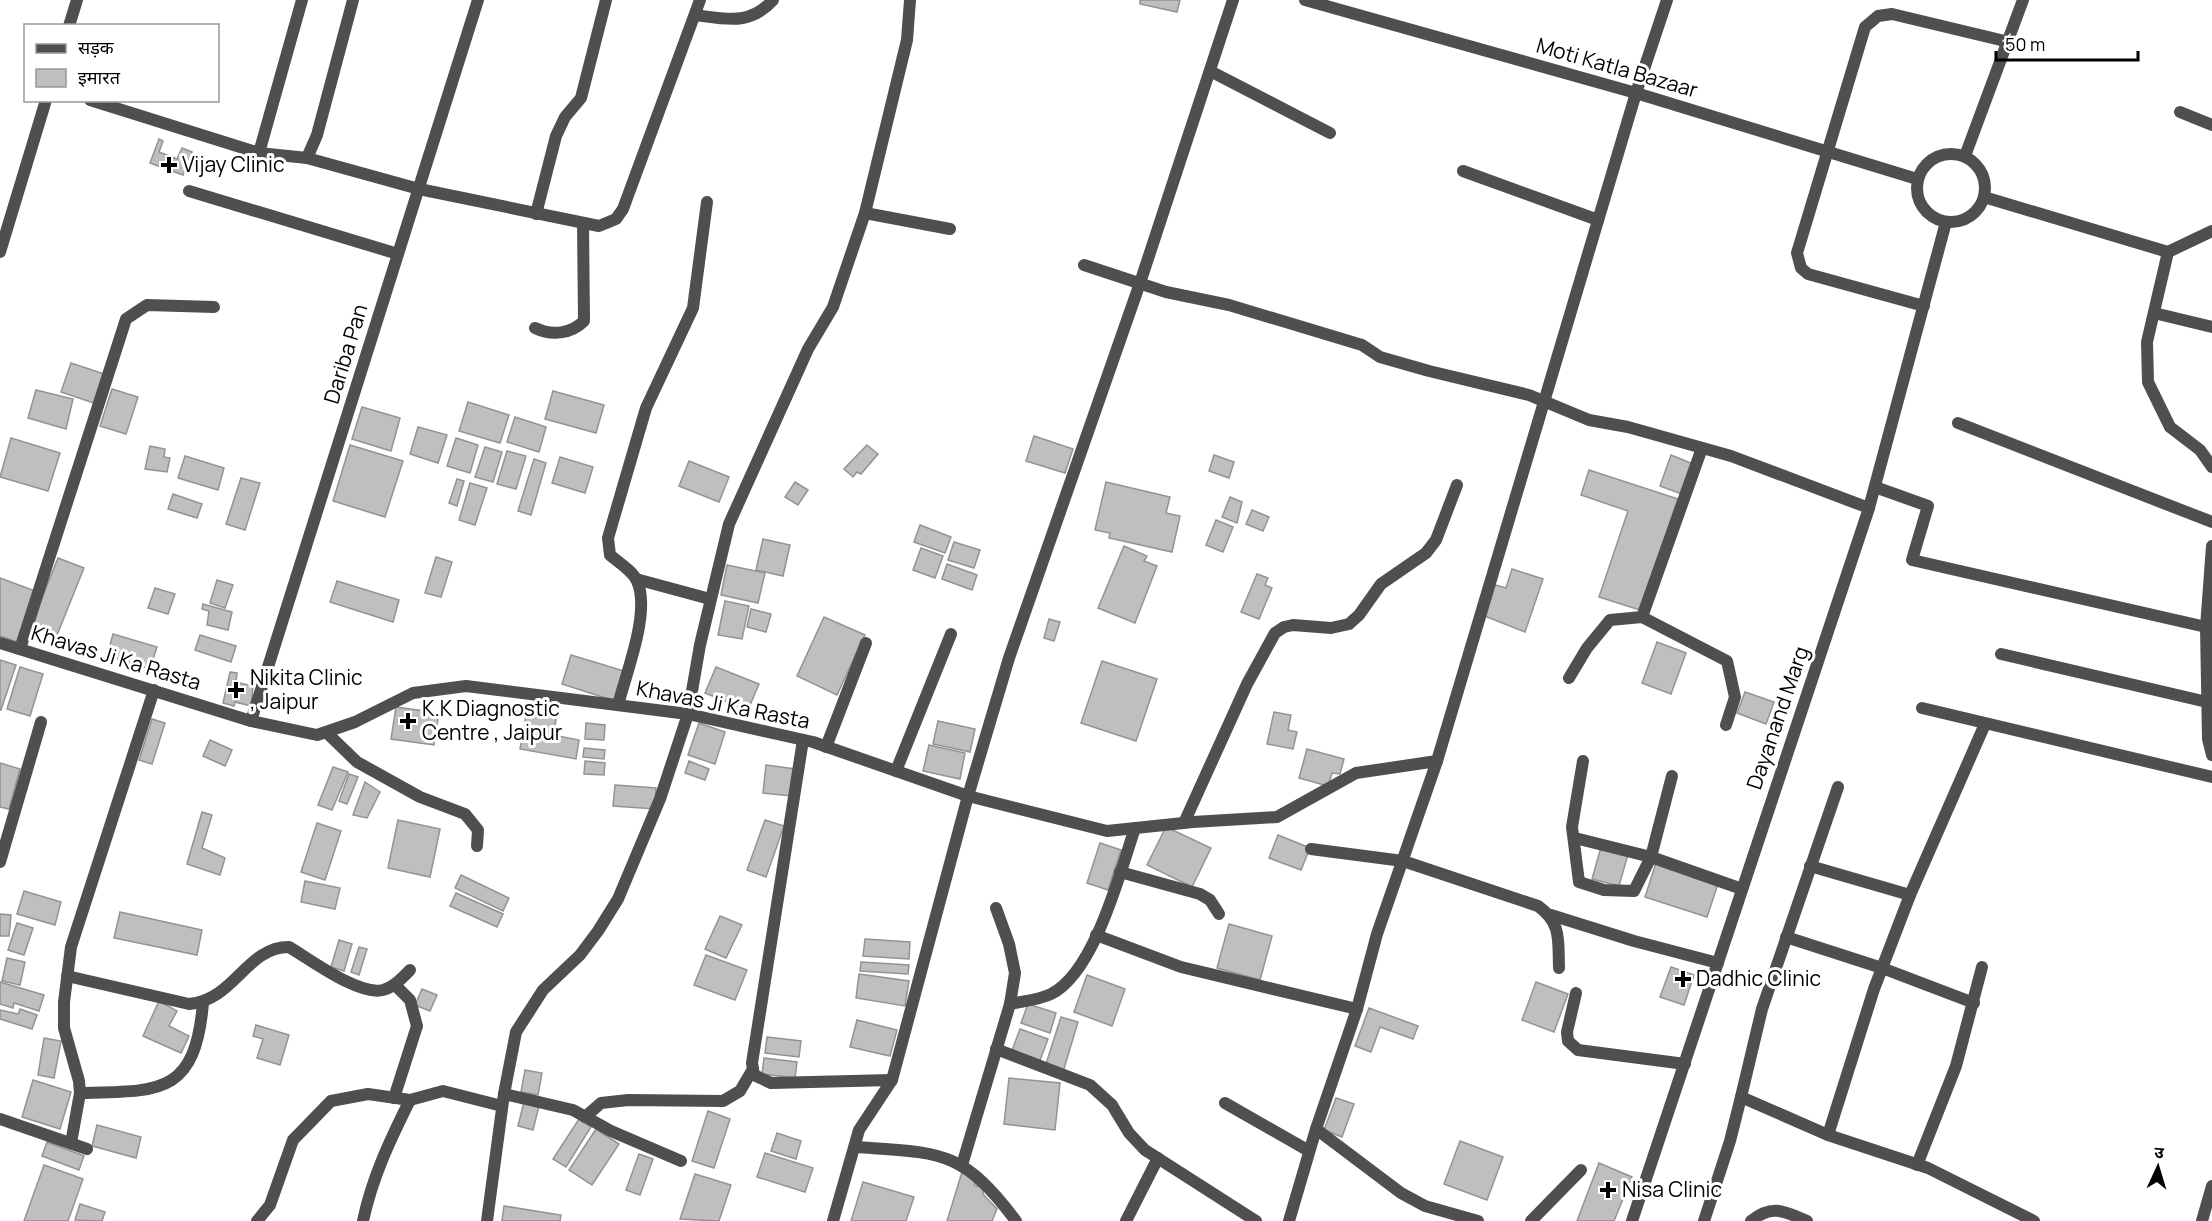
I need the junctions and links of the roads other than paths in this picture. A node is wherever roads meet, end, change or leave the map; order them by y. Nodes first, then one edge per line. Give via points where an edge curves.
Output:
1 (77, 0) edge
2 (302, 0) edge
3 (352, 0) edge
4 (478, 0) edge
5 (606, 0) edge
6 (700, 0) edge
7 (773, 0) edge
8 (910, 0) edge
9 (1233, 0) edge
10 (1305, 0) edge
11 (1667, 0) edge
12 (2023, 0) edge
13 (695, 15) junction
14 (70, 24) edge
15 (2009, 42) junction
16 (1210, 71) junction
17 (1636, 93) junction
18 (45, 102) edge
19 (96, 102) edge
20 (2180, 112) dead end
21 (2212, 124) edge
22 (1330, 133) dead end
23 (1828, 152) junction
24 (259, 153) junction
25 (1965, 156) junction
26 (307, 158) junction
27 (1463, 171) dead end
28 (1917, 179) junction
29 (419, 189) junction
30 (189, 191) dead end
31 (1984, 197) junction
32 (707, 202) dead end
33 (865, 213) junction
34 (537, 214) junction
35 (1598, 220) junction
36 (1946, 222) junction
37 (583, 223) junction
38 (950, 229) dead end
39 (2212, 231) edge
40 (0, 252) edge
41 (2168, 252) junction
42 (398, 254) junction
43 (1084, 265) dead end
44 (1140, 283) junction
45 (1924, 306) junction
46 (214, 308) dead end
47 (2154, 313) junction
48 (2212, 327) edge
49 (535, 328) dead end
50 (1544, 401) junction
51 (1958, 423) dead end
52 (1702, 448) junction
53 (2212, 466) edge
54 (1456, 485) dead end
55 (1875, 487) junction
56 (1869, 508) junction
57 (2212, 522) edge
58 (2212, 555) edge
59 (636, 579) junction
60 (710, 599) junction
61 (1642, 617) junction
62 (2206, 627) junction
63 (951, 634) dead end
64 (866, 643) dead end
65 (0, 644) edge
66 (20, 649) junction
67 (2001, 654) dead end
68 (1569, 678) dead end
69 (154, 690) junction
70 (2207, 702) junction
71 (618, 705) junction
72 (1922, 708) dead end
73 (688, 714) junction
74 (251, 721) junction
75 (41, 722) dead end
76 (1985, 724) junction
77 (1726, 726) dead end
78 (326, 732) junction
79 (803, 740) junction
80 (826, 747) junction
81 (2212, 755) edge
82 (1437, 761) junction
83 (1583, 761) dead end
84 (896, 771) junction
85 (1672, 776) dead end
86 (2212, 777) edge
87 (1838, 787) dead end
88 (968, 796) junction
89 (0, 810) edge
90 (14, 814) junction
91 (1184, 823) junction
92 (1135, 828) junction
93 (1575, 838) junction
94 (477, 846) dead end
95 (1311, 849) dead end
96 (1651, 857) junction
97 (1403, 861) junction
98 (0, 862) edge
99 (1810, 866) junction
100 (1120, 872) junction
101 (1742, 889) junction
102 (1910, 895) junction
103 (996, 908) dead end
104 (1219, 914) dead end
105 (1551, 915) junction
106 (1096, 935) junction
107 (1786, 937) junction
108 (1718, 963) junction
109 (1982, 967) dead end
110 (1559, 968) dead end
111 (1882, 968) junction
112 (410, 970) dead end
113 (67, 976) junction
114 (394, 985) junction
115 (1576, 993) dead end
116 (202, 1003) junction
117 (1974, 1003) junction
118 (1010, 1004) junction
119 (1358, 1009) junction
120 (996, 1049) junction
121 (1684, 1064) junction
122 (753, 1069) junction
123 (891, 1080) junction
124 (80, 1093) junction
125 (1741, 1097) junction
126 (394, 1098) junction
127 (410, 1100) junction
128 (503, 1100) junction
129 (1225, 1103) dead end
130 (585, 1117) junction
131 (0, 1119) edge
132 (1316, 1129) junction
133 (1828, 1135) junction
134 (71, 1143) junction
135 (856, 1147) junction
136 (87, 1149) dead end
137 (1309, 1151) junction
138 (1158, 1158) junction
139 (681, 1161) dead end
140 (962, 1165) junction
141 (1917, 1165) junction
142 (1581, 1170) dead end
143 (2212, 1186) edge
144 (2206, 1220) edge
145 (257, 1221) edge
146 (363, 1221) edge
147 (487, 1221) edge
148 (833, 1221) edge
149 (1016, 1221) edge
150 (1126, 1221) edge
151 (1256, 1221) edge
152 (1289, 1221) edge
153 (1478, 1221) edge
154 (1531, 1221) edge
155 (1632, 1221) edge
156 (1704, 1221) edge
157 (1751, 1221) edge
158 (1807, 1221) edge
159 (2034, 1221) edge

1 - 14 street
2 - 24 street
3 - 26 street
4 - 29 street, Dariba Pan
5 - 34 street via 581,98 556,136
6 - 13 street
7 - 13 street via 762,12 737,20
8 - 33 street via 907,40
9 - 16 street
10 - 17 street, Moti Katla Bazaar
11 - 17 street
12 - 15 street
13 - 37 street via 623,208 616,219 599,226
15 - 23 street via 1892,14 1878,16 1864,27
15 - 25 street
16 - 22 street
16 - 44 street
17 - 23 street, Moti Katla Bazaar
17 - 35 street
18 - 40 street
19 - 24 street
20 - 21 street
23 - 28 street, Moti Katla Bazaar
23 - 45 street via 1797,253 1801,268 1808,274
24 - 26 street
25 - 28 street via 1936,157
25 - 31 street via 1980,169 1986,188
26 - 29 street
27 - 35 street
28 - 36 street via 1922,207
29 - 34 street
29 - 42 street, Dariba Pan
30 - 42 street
31 - 36 street via 1974,214
31 - 41 street
32 - 59 street via 693,308 646,408 608,538 610,555
33 - 38 street
33 - 60 street via 833,307 807,349 729,524
34 - 37 street
35 - 50 street
36 - 45 street, Dayanand Marg
37 - 49 street via 584,321 563,332
39 - 41 street
41 - 47 street
42 - 74 street, Dariba Pan
43 - 44 street
44 - 50 street via 1362,345 1390,360
44 - 88 street via 1009,658
45 - 55 street, Dayanand Marg
46 - 66 street via 147,305 126,319
47 - 48 street
47 - 53 street via 2147,342 2148,382 2170,427 2200,450
50 - 52 street via 1589,420
50 - 82 street
51 - 57 street
52 - 56 street
52 - 61 street
54 - 91 street via 1436,540 1426,553 1381,584 1349,624 1331,628 1293,625 1275,633 1247,684
55 - 56 street, Dayanand Marg
55 - 62 street via 1928,506 1912,560
56 - 101 street, Dayanand Marg
58 - 62 street
59 - 60 street
59 - 71 street via 642,599 641,615
60 - 73 street
61 - 68 street via 1610,620
61 - 77 street via 1727,661 1735,697
62 - 70 street
63 - 84 street
64 - 80 street
65 - 66 street, Khavas Ji Ka Rasta
66 - 69 street, Khavas Ji Ka Rasta
67 - 70 street
69 - 74 street, Khavas Ji Ka Rasta
69 - 113 street via 71,947
70 - 81 street
71 - 73 street, Khavas Ji Ka Rasta
71 - 78 street, Khavas Ji Ka Rasta via 466,686 413,693 355,723
72 - 76 street
73 - 79 street, Khavas Ji Ka Rasta
73 - 128 street via 660,800 618,899 580,955 543,990 516,1032
74 - 78 street, Khavas Ji Ka Rasta via 317,735
75 - 90 street
76 - 86 street
76 - 102 street
78 - 94 street via 357,762 384,778 465,814 478,830
79 - 80 street, Khavas Ji Ka Rasta
79 - 122 street
80 - 84 street, Khavas Ji Ka Rasta
82 - 91 street, Khavas Ji Ka Rasta via 1356,773 1277,818
82 - 97 street
83 - 93 street via 1572,827
84 - 88 street, Khavas Ji Ka Rasta
85 - 96 street
87 - 99 street
88 - 92 street, Khavas Ji Ka Rasta via 1107,831
88 - 123 street
89 - 90 street
90 - 98 street
91 - 92 street, Khavas Ji Ka Rasta
92 - 100 street
93 - 96 street
93 - 96 street via 1579,882 1604,890 1634,891
95 - 97 street
96 - 101 street
97 - 105 street via 1538,906
97 - 119 street via 1377,934
99 - 102 street
99 - 107 street
100 - 104 street via 1200,894 1210,900
100 - 106 street
101 - 108 street, Dayanand Marg
102 - 111 street
103 - 118 street via 1015,973
105 - 108 street
105 - 110 street via 1558,932
106 - 118 street via 1066,982 1051,994
106 - 119 street via 1181,967
107 - 111 street
107 - 125 street via 1762,1010
108 - 121 street, Dayanand Marg
109 - 117 street
111 - 117 street
111 - 133 street
112 - 114 street
113 - 116 street via 175,1003
113 - 124 street via 64,1028
114 - 116 street via 383,990 365,990 289,947 278,947 266,951 226,990
114 - 126 street via 410,1000 417,1026
115 - 121 street via 1567,1032 1568,1041 1578,1050
116 - 124 street via 195,1048 173,1082 156,1090
117 - 141 street via 1956,1066
118 - 120 street
119 - 132 street
120 - 138 street via 1090,1085 1112,1105 1129,1133
120 - 140 street
121 - 155 street, Dayanand Marg
122 - 123 street via 760,1080 771,1083
122 - 130 street via 740,1091 723,1101 602,1103
123 - 135 street via 859,1130
124 - 134 street
125 - 133 street
125 - 156 street
126 - 127 street
126 - 145 street via 368,1094 331,1101 316,1113 293,1140 270,1205
127 - 128 street via 443,1091
127 - 146 street via 370,1188
128 - 130 street via 573,1110
128 - 147 street
129 - 137 street
130 - 139 street
131 - 134 street
132 - 137 street
132 - 153 street via 1401,1193 1425,1206
133 - 141 street
134 - 136 street
135 - 140 street via 918,1151 945,1156
135 - 148 street
137 - 152 street
138 - 150 street
138 - 151 street
140 - 149 street via 978,1175
141 - 159 street
142 - 154 street
143 - 144 street
157 - 158 street via 1771,1210

